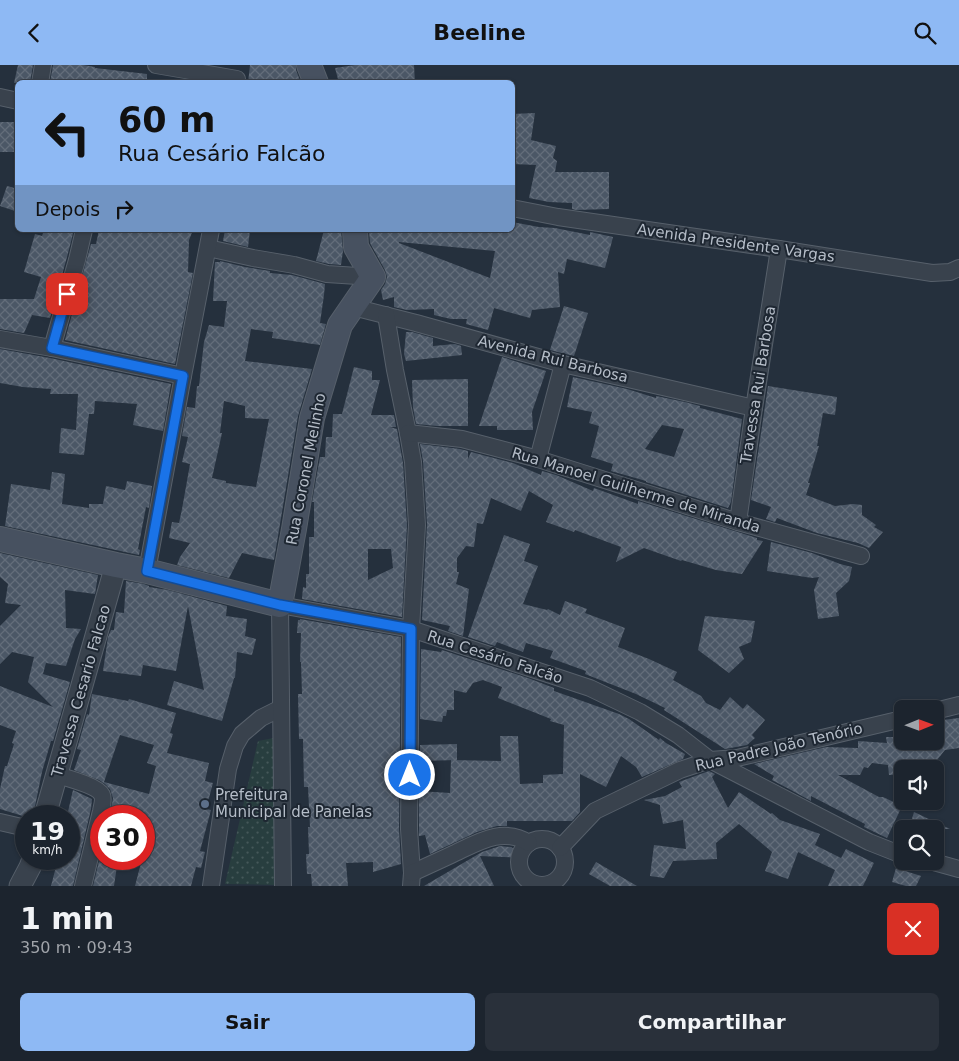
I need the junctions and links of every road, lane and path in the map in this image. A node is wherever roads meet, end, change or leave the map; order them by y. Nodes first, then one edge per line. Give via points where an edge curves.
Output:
1 (43, 65) edge
2 (156, 65) edge
3 (309, 65) edge
4 (237, 75) edge
5 (40, 80) edge
6 (315, 80) edge
7 (0, 97) edge
8 (15, 100) edge
9 (515, 209) edge
10 (84, 232) edge
11 (211, 232) edge
12 (355, 232) edge
13 (208, 248) junction
14 (779, 249) junction
15 (959, 267) edge
16 (373, 277) junction
17 (352, 307) junction
18 (386, 315) junction
19 (0, 339) edge
20 (52, 348) junction
21 (563, 364) junction
22 (183, 376) junction
23 (754, 408) junction
24 (408, 433) junction
25 (538, 459) junction
26 (738, 522) junction
27 (0, 539) edge
28 (861, 556) dead end
29 (116, 565) junction
30 (147, 571) junction
31 (280, 605) junction
32 (411, 629) junction
33 (959, 705) edge
34 (281, 708) junction
35 (944, 709) edge
36 (894, 721) edge
37 (710, 760) junction
38 (57, 775) junction
39 (48, 805) edge
40 (0, 822) edge
41 (15, 825) edge
42 (529, 843) junction
43 (560, 848) junction
44 (894, 852) edge
45 (944, 865) edge
46 (959, 869) edge
47 (31, 871) edge
48 (412, 880) edge
49 (20, 886) edge
50 (83, 886) edge
51 (211, 886) edge
52 (283, 886) edge
53 (543, 886) edge

1 - 5 street
2 - 4 street
3 - 6 main road
7 - 8 street
9 - 14 street, Avenida Presidente Vargas
10 - 20 street
11 - 13 street
12 - 16 main road via 356,247
13 - 16 street via 327,274
13 - 22 street
14 - 15 street, Avenida Presidente Vargas via 932,273 950,272
14 - 23 street, Travessa Rui Barbosa
16 - 17 main road, Rua Coronel Melinho
17 - 18 street, Avenida Rui Barbosa
17 - 31 main road, Rua Coronel Melinho via 340,325 312,418
18 - 21 street, Avenida Rui Barbosa
18 - 24 street
19 - 20 street
20 - 22 street
21 - 23 street, Avenida Rui Barbosa
21 - 25 street
22 - 30 street
23 - 26 street, Travessa Rui Barbosa
24 - 25 street, Rua Manoel Guilherme de Miranda via 462,439
24 - 32 street via 416,525
25 - 26 street, Rua Manoel Guilherme de Miranda
26 - 28 street, Rua Manoel Guilherme de Miranda
27 - 29 main road, Rua Cesário Falcão
29 - 30 main road, Rua Cesário Falcão
29 - 38 street, Travessa Cesario Falcao
30 - 31 main road, Rua Cesário Falcão
31 - 32 street, Rua Cesário Falcão
31 - 34 street
32 - 37 street, Rua Cesário Falcão via 590,688 656,721
32 - 48 street via 409,829
33 - 35 street
34 - 51 street via 261,718 242,734 235,746 228,769
34 - 52 street
36 - 37 street, Rua Padre João Tenório via 764,752
37 - 43 street, Rua Padre João Tenório via 680,770 595,811
37 - 44 street, Rua Cesário Falcão
38 - 39 street, Travessa Cesario Falcao
38 - 50 street via 102,794
40 - 41 street
42 - 43 street via 540,839 551,841
42 - 48 street via 513,835 492,837
42 - 53 street via 520,855 520,869 529,881
43 - 53 street via 564,859 563,872 555,881
45 - 46 street
47 - 49 street

